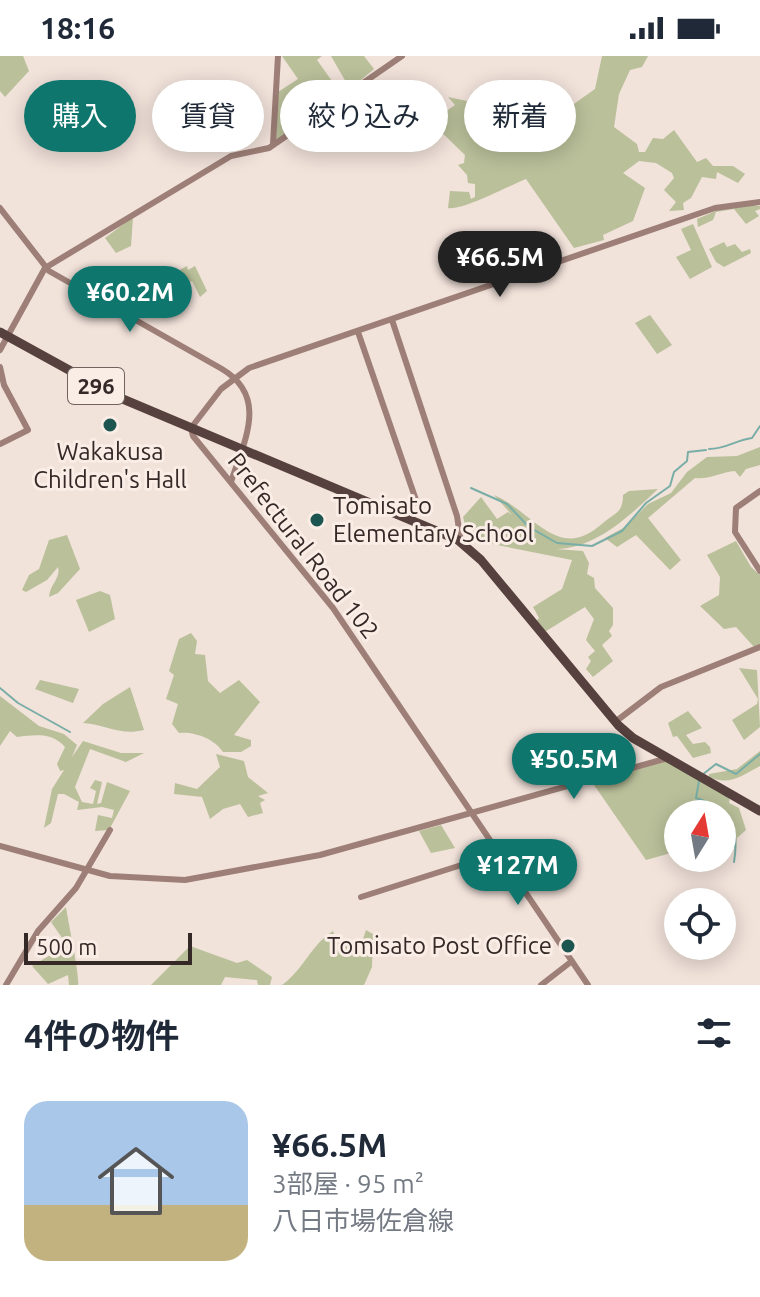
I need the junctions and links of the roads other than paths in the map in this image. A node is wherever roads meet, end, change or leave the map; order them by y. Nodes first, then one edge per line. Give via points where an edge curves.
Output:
1 (278, 56) edge
2 (402, 56) edge
3 (273, 145) junction
4 (760, 202) edge
5 (0, 208) edge
6 (45, 268) junction
7 (392, 320) junction
8 (358, 332) junction
9 (3, 334) edge
10 (0, 350) edge
11 (0, 367) edge
12 (234, 377) junction
13 (2, 388) edge
14 (192, 426) junction
15 (0, 444) edge
16 (242, 447) junction
17 (231, 482) junction
18 (760, 491) edge
19 (417, 503) dead end
20 (461, 542) junction
21 (760, 571) edge
22 (760, 647) edge
23 (615, 722) junction
24 (668, 758) junction
25 (760, 811) edge
26 (472, 813) junction
27 (110, 830) dead end
28 (0, 846) edge
29 (499, 853) junction
30 (86, 871) junction
31 (361, 897) dead end
32 (572, 961) junction
33 (6, 985) edge
34 (541, 985) edge
35 (588, 985) edge

1 - 3 street
2 - 3 street
3 - 6 street via 231,156
4 - 7 street via 715,208
5 - 6 street
6 - 9 street
6 - 12 street
7 - 8 street
7 - 20 street via 464,533
8 - 12 street
8 - 19 street
9 - 10 street
9 - 14 highway, 296 via 83,380
11 - 13 street
12 - 14 street
12 - 16 street via 251,406
13 - 15 street via 28,430
14 - 16 highway, 296
14 - 17 street, Prefectural Road 102 via 193,436
16 - 17 street
16 - 20 highway, 296
17 - 26 street, Prefectural Road 102 via 333,608
18 - 21 street via 736,508 734,525
20 - 23 highway, 296
22 - 23 street via 661,687
23 - 24 highway, 296
24 - 25 highway, 296
24 - 26 street
26 - 29 street, Prefectural Road 102
26 - 30 street via 320,855 185,880 118,878
27 - 30 street
28 - 30 street
29 - 31 street
29 - 32 street, Prefectural Road 102
30 - 33 street via 38,931
32 - 34 street
32 - 35 street, Prefectural Road 102

